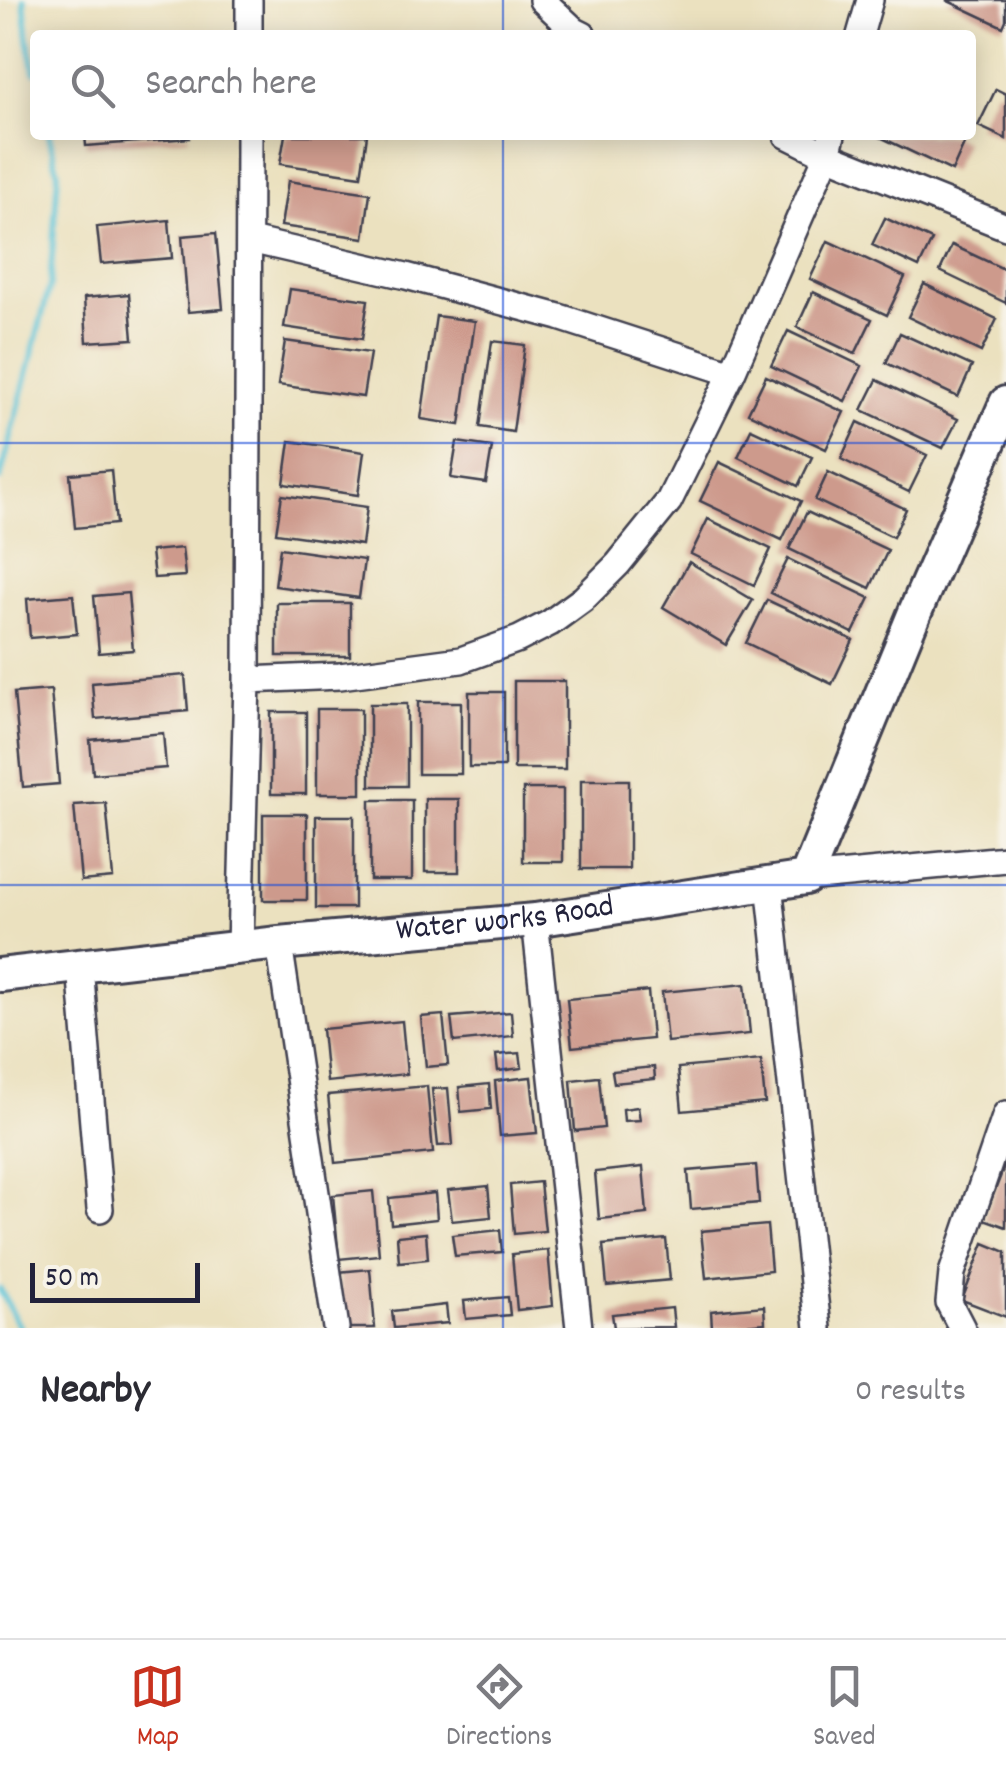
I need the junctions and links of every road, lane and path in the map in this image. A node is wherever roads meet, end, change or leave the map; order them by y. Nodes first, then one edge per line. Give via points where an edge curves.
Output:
1 (249, 0) edge
2 (542, 0) edge
3 (870, 0) edge
4 (249, 30) edge
5 (576, 30) edge
6 (861, 30) edge
7 (250, 140) edge
8 (829, 145) edge
9 (1006, 227) edge
10 (250, 240) junction
11 (732, 373) junction
12 (1006, 403) edge
13 (247, 680) junction
14 (1006, 859) edge
15 (806, 878) junction
16 (769, 884) junction
17 (535, 920) junction
18 (279, 943) junction
19 (240, 947) junction
20 (80, 966) junction
21 (0, 975) edge
22 (1006, 1114) edge
23 (100, 1209) dead end
24 (336, 1328) edge
25 (579, 1328) edge
26 (818, 1328) edge
27 (962, 1328) edge

1 - 4 street
2 - 5 street
3 - 6 street
7 - 10 street
8 - 9 street
8 - 11 street
10 - 11 street via 540,312
10 - 13 street
11 - 13 street via 670,501 606,576 550,623 462,660
12 - 15 street
13 - 19 street
14 - 15 street, Water works Road
15 - 16 street, Water works Road
16 - 17 street, Water works Road
16 - 26 street
17 - 18 street, Water works Road
17 - 25 street
18 - 19 street, Water works Road
18 - 24 street
19 - 20 street, Water works Road
20 - 21 street, Water works Road
20 - 23 street
22 - 27 street via 952,1273 949,1303

